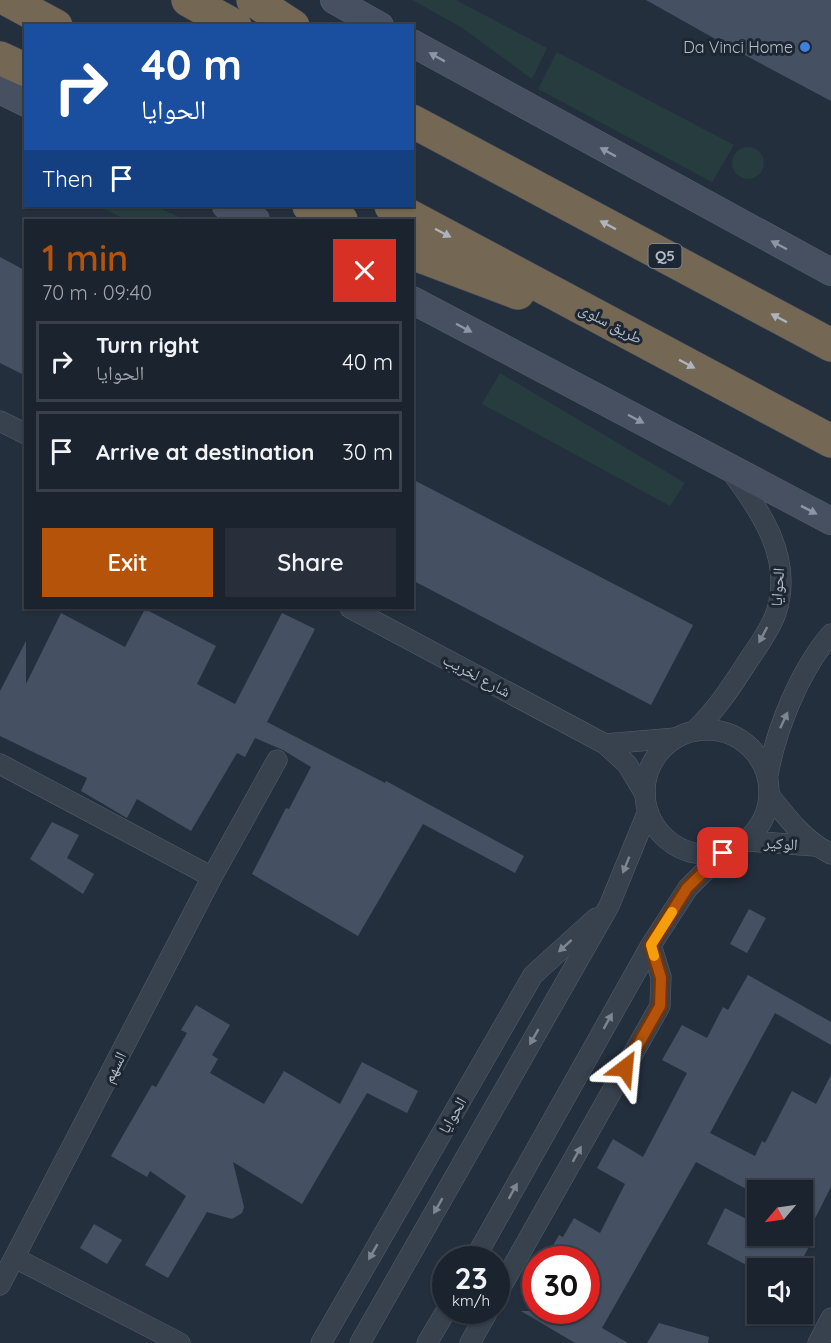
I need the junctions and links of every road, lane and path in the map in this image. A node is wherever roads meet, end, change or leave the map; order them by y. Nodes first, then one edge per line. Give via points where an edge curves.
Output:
1 (8, 0) edge
2 (188, 0) edge
3 (253, 0) edge
4 (334, 0) edge
5 (52, 24) edge
6 (231, 24) edge
7 (290, 24) edge
8 (376, 24) edge
9 (414, 45) edge
10 (0, 58) edge
11 (24, 69) edge
12 (0, 90) edge
13 (24, 102) edge
14 (414, 106) edge
15 (414, 122) edge
16 (499, 167) junction
17 (228, 207) edge
18 (311, 207) edge
19 (393, 207) edge
20 (254, 219) edge
21 (338, 219) edge
22 (414, 255) edge
23 (831, 272) edge
24 (414, 301) edge
25 (635, 337) junction
26 (831, 345) edge
27 (0, 420) edge
28 (24, 433) edge
29 (831, 441) edge
30 (729, 468) junction
31 (831, 521) edge
32 (352, 609) edge
33 (831, 634) edge
34 (695, 730) junction
35 (675, 738) junction
36 (605, 744) junction
37 (277, 760) dead end
38 (0, 764) edge
39 (768, 776) junction
40 (770, 796) junction
41 (646, 802) junction
42 (747, 841) junction
43 (823, 850) edge
44 (723, 853) junction
45 (212, 877) junction
46 (609, 906) junction
47 (651, 945) junction
48 (482, 1246) edge
49 (15, 1258) junction
50 (510, 1271) edge
51 (0, 1285) edge
52 (831, 1318) edge
53 (438, 1324) edge
54 (481, 1324) edge
55 (180, 1343) edge
56 (321, 1343) edge
57 (360, 1343) edge
58 (427, 1343) edge
59 (470, 1343) edge
60 (818, 1343) edge

1 - 5 highway
2 - 6 highway
3 - 7 highway
4 - 8 main road
23 -> 9 main road
10 - 11 highway
12 - 13 main road
14 - 16 highway
15 - 16 highway, Q5
26 -> 16 highway, Q5
17 - 20 main road
18 - 21 highway
19 -> 25 highway, طريق سلوى
22 - 25 highway
24 -> 30 main road
25 -> 29 highway, طريق سلوى
27 - 28 street
30 -> 31 main road
30 -> 34 street, الحوايا via 764,517 773,537 780,582 776,613 718,708
32 - 36 street, شارع لخريب
39 -> 33 street via 774,741 804,676
34 - 35 street
34 - 39 street via 719,730 740,738 758,754
35 - 36 street
35 - 41 street via 652,762 646,777
36 - 41 street, شارع لخريب via 627,764
37 - 45 street, السهم
38 - 45 street
39 - 40 street
40 - 42 street via 759,828
40 - 43 street, الوكير via 790,822
41 - 44 street via 659,831 677,847 699,854
41 -> 46 street, الحوايا
42 - 43 street, الوكير
42 - 44 street
44 - 47 street via 687,888
45 - 49 street, السهم
46 -> 56 street, الحوايا via 533,975
46 -> 57 street, الحوايا
48 -> 47 street
50 -> 47 street via 660,1006 661,978
49 - 51 street, السهم
49 - 55 street
52 - 60 street
53 - 58 street
54 - 59 street

